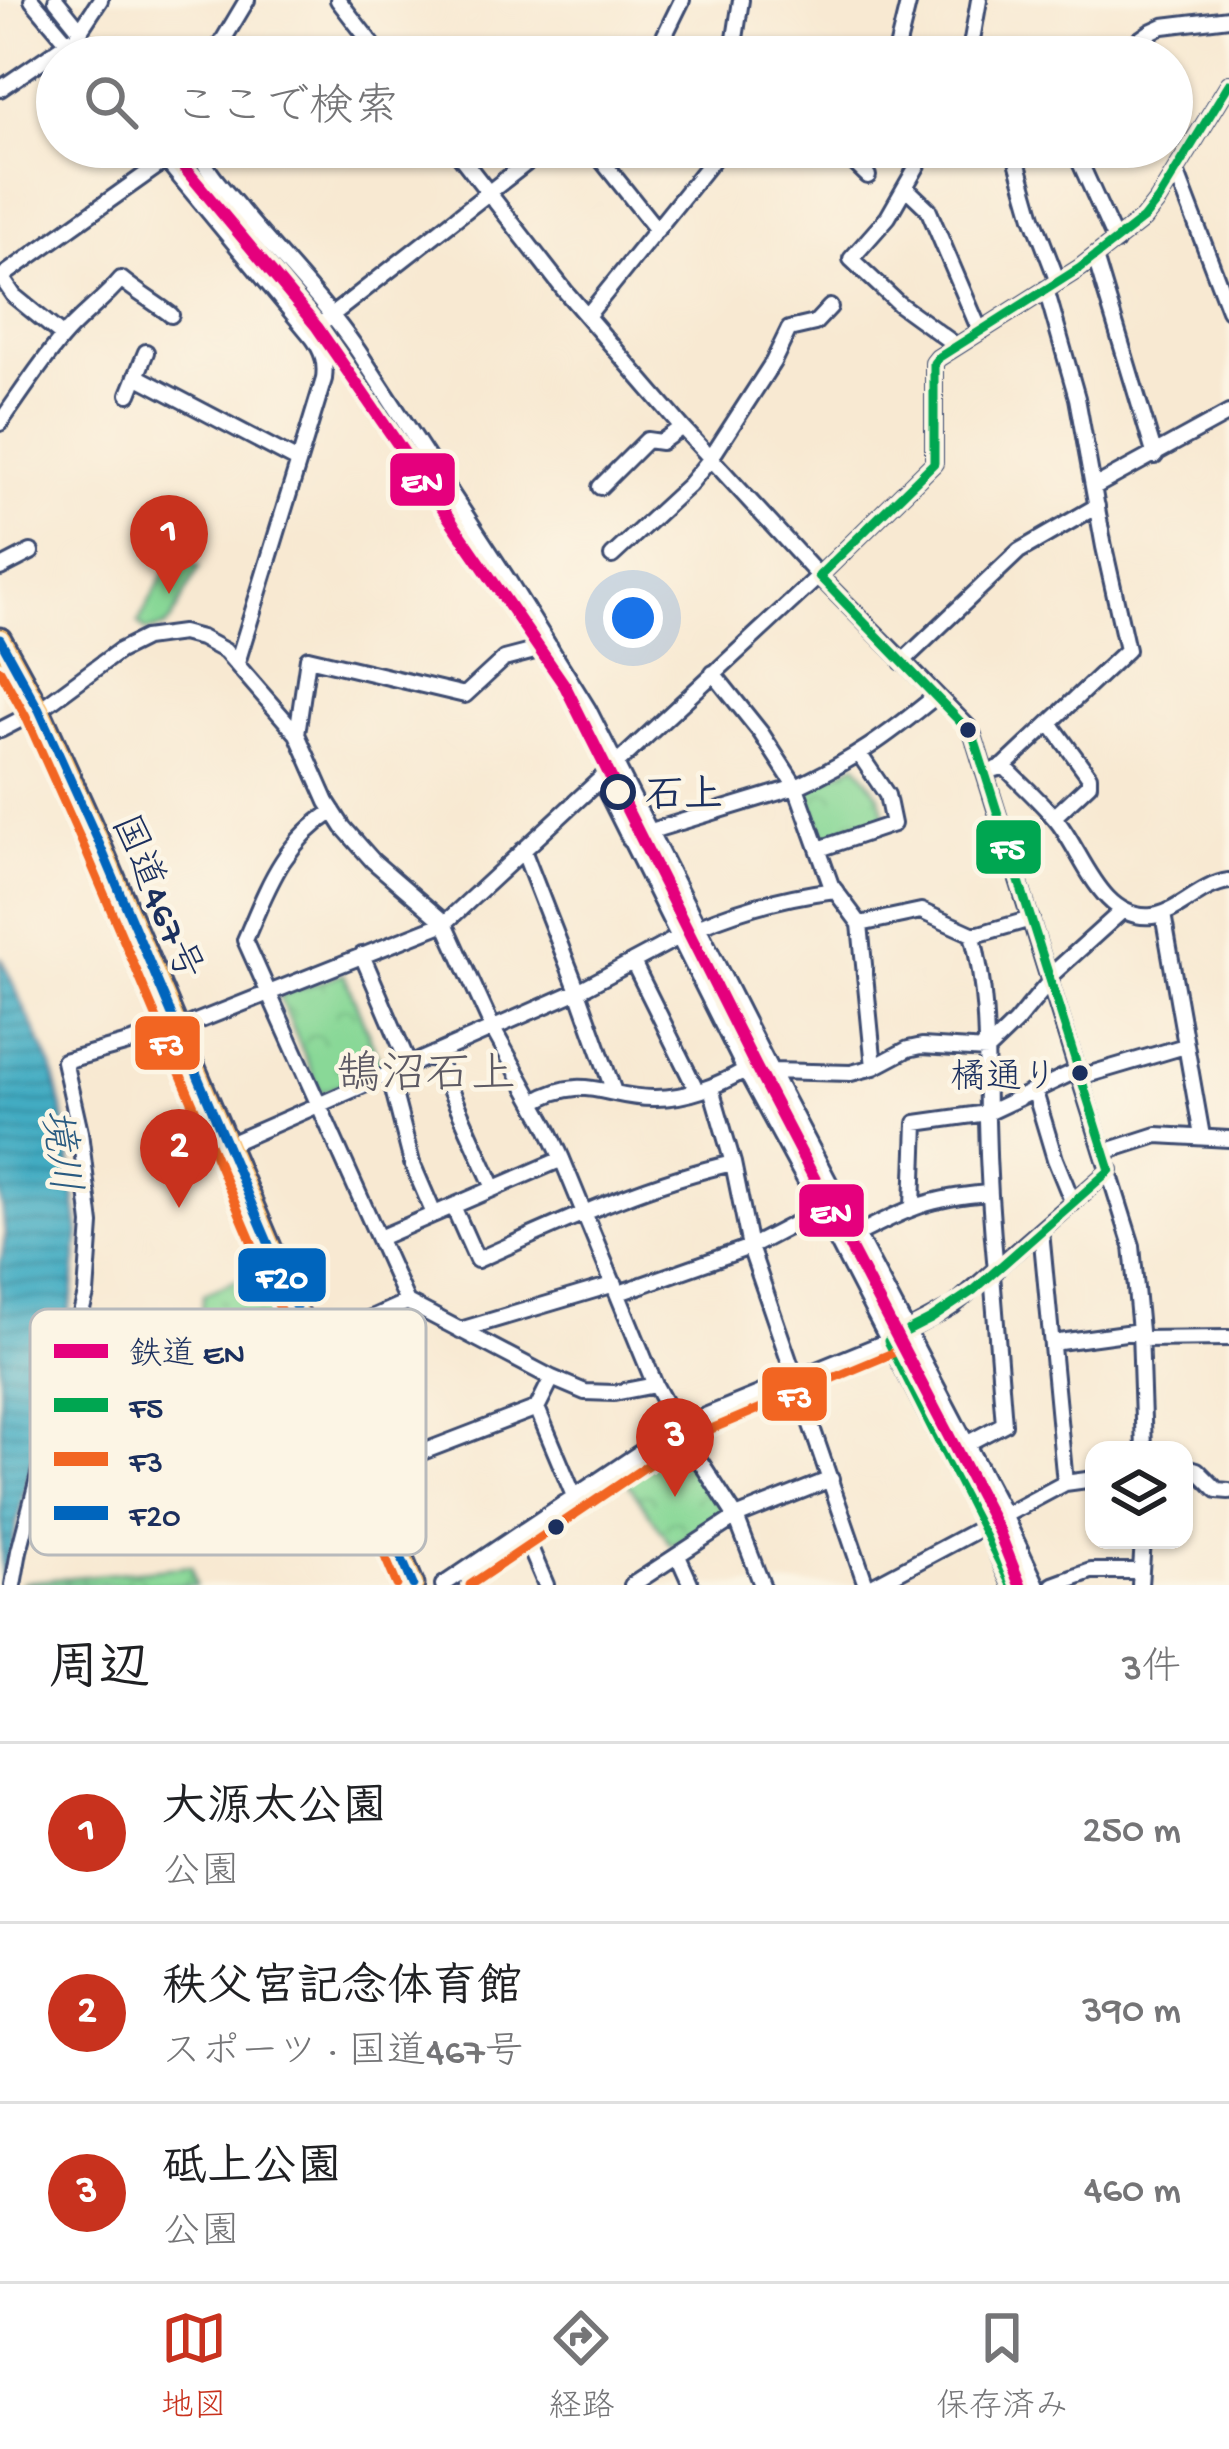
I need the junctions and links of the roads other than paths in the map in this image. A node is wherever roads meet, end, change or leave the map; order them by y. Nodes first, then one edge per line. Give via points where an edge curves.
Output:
1 (32, 0) edge
2 (56, 0) edge
3 (100, 0) edge
4 (248, 0) edge
5 (338, 0) edge
6 (682, 0) edge
7 (741, 0) edge
8 (908, 0) edge
9 (979, 0) edge
10 (1229, 18) edge
11 (81, 31) junction
12 (61, 36) edge
13 (76, 36) edge
14 (226, 36) edge
15 (366, 36) edge
16 (664, 36) edge
17 (735, 36) edge
18 (900, 36) edge
19 (973, 36) edge
20 (1145, 36) edge
21 (36, 65) edge
22 (1229, 84) edge
23 (0, 89) edge
24 (1219, 101) junction
25 (1229, 115) edge
26 (1193, 143) edge
27 (155, 168) edge
28 (173, 168) edge
29 (207, 168) edge
30 (470, 168) edge
31 (520, 168) edge
32 (608, 168) edge
33 (706, 168) edge
34 (860, 168) edge
35 (917, 168) edge
36 (1019, 168) edge
37 (1083, 168) edge
38 (1178, 168) edge
39 (1176, 171) junction
40 (868, 176) dead end
41 (907, 188) junction
42 (489, 192) junction
43 (656, 230) junction
44 (1116, 242) junction
45 (1095, 257) junction
46 (1, 277) edge
47 (1052, 286) junction
48 (830, 307) dead end
49 (1229, 310) edge
50 (171, 314) dead end
51 (332, 314) junction
52 (587, 316) junction
53 (980, 331) junction
54 (309, 333) junction
55 (63, 336) junction
56 (957, 346) junction
57 (146, 352) dead end
58 (136, 376) junction
59 (128, 394) dead end
60 (1229, 412) edge
61 (0, 423) edge
62 (682, 427) junction
63 (1154, 456) junction
64 (711, 458) junction
65 (298, 461) junction
66 (600, 487) dead end
67 (1094, 487) junction
68 (1097, 506) junction
69 (31, 552) dead end
70 (612, 556) dead end
71 (0, 568) edge
72 (819, 576) junction
73 (0, 639) edge
74 (550, 647) junction
75 (902, 662) junction
76 (237, 663) junction
77 (713, 673) junction
78 (935, 696) junction
79 (39, 710) junction
80 (1049, 723) junction
81 (0, 730) edge
82 (297, 734) junction
83 (860, 754) junction
84 (615, 765) junction
85 (1004, 766) junction
86 (986, 773) junction
87 (600, 779) junction
88 (796, 787) junction
89 (333, 811) junction
90 (1054, 817) junction
91 (651, 831) junction
92 (819, 849) junction
93 (523, 850) junction
94 (1229, 881) edge
95 (835, 890) junction
96 (1123, 910) junction
97 (1163, 914) junction
98 (1031, 920) junction
99 (446, 923) junction
100 (860, 923) junction
101 (697, 927) junction
102 (972, 934) junction
103 (679, 937) junction
104 (362, 955) junction
105 (633, 962) junction
106 (1050, 978) junction
107 (268, 992) junction
108 (578, 992) junction
109 (178, 1029) junction
110 (493, 1029) junction
111 (1185, 1046) junction
112 (987, 1050) junction
113 (434, 1054) junction
114 (410, 1065) junction
115 (874, 1067) junction
116 (745, 1070) junction
117 (771, 1071) junction
118 (1079, 1073) junction
119 (389, 1074) junction
120 (704, 1090) junction
121 (614, 1091) junction
122 (1035, 1092) junction
123 (534, 1102) junction
124 (319, 1104) junction
125 (987, 1113) junction
126 (1202, 1136) junction
127 (1229, 1138) edge
128 (226, 1144) junction
129 (1105, 1152) junction
130 (562, 1159) junction
131 (733, 1163) junction
132 (1110, 1170) junction
133 (494, 1188) junction
134 (988, 1193) junction
135 (1073, 1203) junction
136 (453, 1206) junction
137 (914, 1206) junction
138 (821, 1210) junction
139 (584, 1212) junction
140 (434, 1214) junction
141 (1041, 1231) junction
142 (856, 1235) junction
143 (379, 1238) junction
144 (751, 1247) junction
145 (994, 1272) junction
146 (617, 1288) junction
147 (407, 1302) junction
148 (82, 1309) edge
149 (295, 1309) edge
150 (392, 1309) edge
151 (420, 1309) edge
152 (426, 1312) edge
153 (460, 1330) junction
154 (907, 1331) junction
155 (1140, 1335) junction
156 (1229, 1337) edge
157 (888, 1341) junction
158 (1052, 1343) junction
159 (552, 1378) junction
160 (797, 1378) junction
161 (655, 1385) junction
162 (537, 1408) junction
163 (678, 1426) junction
164 (1144, 1441) edge
165 (966, 1444) junction
166 (426, 1451) edge
167 (1193, 1469) edge
168 (831, 1479) junction
169 (1085, 1480) edge
170 (1065, 1483) junction
171 (1229, 1491) edge
172 (574, 1496) junction
173 (30, 1512) edge
174 (1004, 1515) junction
175 (736, 1517) junction
176 (984, 1526) junction
177 (523, 1531) junction
178 (400, 1555) edge
179 (678, 1556) junction
180 (1140, 1578) edge
181 (636, 1584) edge
182 (13, 1585) edge
183 (413, 1585) edge
184 (443, 1585) edge
185 (546, 1585) edge
186 (691, 1585) edge
187 (763, 1585) edge
188 (870, 1585) edge
189 (1011, 1585) edge
190 (1037, 1585) edge
191 (1053, 1585) edge

1 - 12 street
2 - 11 street
3 - 11 street
4 - 14 street
5 - 15 street
6 - 16 street
7 - 17 street
8 - 18 street
9 - 19 street
10 - 20 street
11 - 13 street
21 - 23 street
22 - 24 street
24 - 25 street
24 - 26 street
27 - 46 street
28 - 54 street
29 - 51 street
30 - 42 street
31 - 42 street
32 - 43 street
33 - 43 street
34 - 40 street
35 - 41 street
36 - 47 street
37 - 44 street
38 - 39 street
39 - 44 street
39 - 49 street
41 - 53 street via 928,209
41 - 56 street via 851,259
42 - 51 street
42 - 52 street
43 - 52 street
44 - 45 street
45 - 47 street
45 - 63 street
46 - 55 street
47 - 53 street
47 - 67 street
48 - 64 street via 814,323 789,329
50 - 55 street via 121,279
51 - 54 street
51 - 74 street
52 - 62 street
53 - 56 street
54 - 65 street via 326,367
55 - 61 street
56 - 72 street via 934,363 934,464
57 - 58 street
58 - 59 street
58 - 65 street
60 - 63 street
62 - 64 street
62 - 66 street via 661,442 647,440
63 - 67 street
64 - 70 street
64 - 72 street
65 - 76 street
67 - 68 street
68 - 75 street via 1018,551
68 - 80 street via 1127,650
69 - 71 street
72 - 75 street
72 - 77 street
73 - 79 highway, 国道467号
74 - 82 street via 504,659 465,695 308,658
74 - 84 street
75 - 78 street
76 - 79 street via 182,633 145,638
76 - 82 street
77 - 84 street
77 - 88 street
78 - 83 street
78 - 86 street via 968,727
79 - 81 street
79 - 109 highway, 国道467号
80 - 85 street
80 - 90 street via 1089,776
82 - 89 street
83 - 88 street
83 - 92 street via 887,795 893,824
84 - 87 street
84 - 91 street
85 - 86 street
85 - 90 street
86 - 98 street
87 - 93 street
87 - 103 street
88 - 91 street
88 - 92 street
89 - 99 street via 374,861
89 - 107 street via 284,856 245,940
90 - 96 street
91 - 101 street
92 - 95 street
93 - 99 street
93 - 108 street
94 - 97 street
95 - 100 street
95 - 101 street via 758,904
96 - 97 street
96 - 106 street
97 - 111 street
98 - 102 street
98 - 106 street
99 - 104 street
99 - 110 street
100 - 102 street via 921,911
100 - 115 street
101 - 117 street
102 - 112 street
103 - 105 street
103 - 116 street
104 - 107 street
104 - 114 street
105 - 108 street
105 - 120 street
106 - 112 street
106 - 118 street
107 - 109 street
107 - 124 street
108 - 110 street
108 - 121 street
109 - 128 highway, 国道467号
109 - 148 street via 64,1061 91,1224
110 - 113 street
110 - 123 street
111 - 118 street
111 - 126 street
112 - 115 street via 922,1046
112 - 125 street
113 - 114 street
113 - 133 street
114 - 119 street
115 - 117 street
116 - 120 street
116 - 138 street
117 - 142 street
118 - 122 street
118 - 129 street
119 - 124 street
119 - 140 street
120 - 121 street via 655,1099
120 - 131 street
121 - 123 street via 584,1086
122 - 125 street
122 - 135 street
123 - 130 street
124 - 128 street
124 - 143 street
125 - 134 street
125 - 137 street via 916,1123
126 - 127 street
126 - 129 street via 1157,1136
128 - 149 highway, 国道467号
129 - 132 street
130 - 133 street
130 - 139 street
131 - 139 street
131 - 144 street
132 - 135 street
132 - 155 street via 1132,1246
133 - 136 street
134 - 137 street
134 - 145 street
135 - 141 street
136 - 139 street via 477,1260
136 - 140 street
137 - 142 street
138 - 144 street
138 - 157 street
139 - 146 street
140 - 143 street
141 - 145 street
141 - 158 street
142 - 154 street
143 - 147 street
144 - 146 street
144 - 160 street
145 - 154 street
145 - 165 street via 1004,1424
146 - 153 street
146 - 161 street
147 - 150 street
147 - 151 street
152 - 153 street
153 - 159 street
154 - 157 street
154 - 165 street
155 - 156 street
155 - 158 street
155 - 164 street
157 - 160 street
157 - 176 street
158 - 170 street
159 - 161 street via 598,1394
159 - 162 street
160 - 163 street
160 - 168 street
161 - 163 street
162 - 166 street
162 - 172 street
163 - 172 street
163 - 175 street
165 - 174 street
167 - 171 street
168 - 175 street
168 - 188 street
169 - 170 street
170 - 174 street
172 - 177 street
173 - 182 street
174 - 176 street
174 - 190 street
175 - 179 street
175 - 187 street
176 - 188 street
176 - 189 street
177 - 184 street
177 - 185 street
178 - 183 highway, 国道467号
179 - 181 street
179 - 186 street
180 - 191 street via 1091,1571

